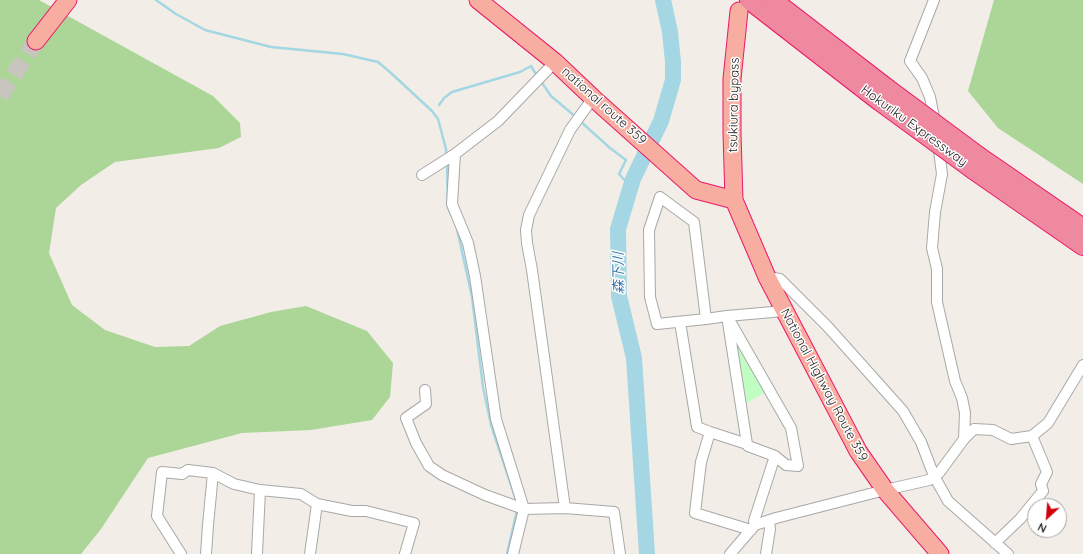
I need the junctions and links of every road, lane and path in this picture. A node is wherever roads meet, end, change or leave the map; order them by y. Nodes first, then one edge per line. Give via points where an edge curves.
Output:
1 (68, 0) edge
2 (478, 0) edge
3 (773, 0) edge
4 (934, 0) edge
5 (744, 5) edge
6 (36, 41) tunnel mouth
7 (555, 62) junction
8 (883, 95) junction
9 (593, 98) junction
10 (453, 155) junction
11 (976, 163) junction
12 (422, 175) dead end
13 (734, 200) junction
14 (1083, 228) edge
15 (1083, 246) edge
16 (767, 277) junction
17 (784, 311) junction
18 (727, 316) junction
19 (706, 319) junction
20 (680, 322) junction
21 (1083, 365) edge
22 (425, 390) dead end
23 (710, 432) junction
24 (1032, 436) junction
25 (964, 439) junction
26 (747, 444) junction
27 (775, 456) junction
28 (213, 473) junction
29 (934, 476) junction
30 (260, 490) junction
31 (884, 490) junction
32 (317, 504) junction
33 (520, 508) junction
34 (565, 508) junction
35 (769, 521) junction
36 (753, 528) junction
37 (995, 543) junction
38 (181, 554) edge
39 (206, 554) edge
40 (257, 554) edge
41 (310, 554) edge
42 (405, 554) edge
43 (513, 554) edge
44 (620, 554) edge
45 (730, 554) edge
46 (766, 554) edge
47 (940, 554) edge
48 (1008, 554) edge

1 - 6 highway
2 - 7 highway, national route 359
3 - 8 highway, Hokuriku Expressway
4 - 25 street via 910,61 922,78 930,97 938,134 942,174 932,248 937,269 937,302 965,413
5 - 8 highway, Hokuriku Expressway
5 - 13 highway, tsukiura bypass via 732,79
7 - 9 highway, national route 359
7 - 10 street via 498,122
8 - 11 highway, Hokuriku Expressway, bridge
9 - 13 highway, national route 359 via 696,190
9 - 34 street via 570,130 529,215 526,230
10 - 12 street
10 - 33 street via 452,204 468,242 496,419
11 - 14 highway, Hokuriku Expressway
11 - 15 highway, Hokuriku Expressway
13 - 16 highway, National Highway Route 359
16 - 17 highway, National Highway Route 359
16 - 29 street via 780,279 828,327 903,411 921,442
17 - 18 street
17 - 31 highway, National Highway Route 359 via 858,451
18 - 19 street
18 - 26 street
18 - 27 street via 790,428 798,466 786,464
19 - 20 street
19 - 20 street via 694,222 660,197 649,230 650,297 657,324
20 - 23 street via 697,427
21 - 24 street via 1048,423
22 - 33 street via 426,404 406,418 429,466 442,475
23 - 26 street
23 - 36 street via 701,462 695,513
24 - 25 street via 1011,439 993,430 974,429
24 - 37 street via 1047,472 1041,484 1043,491 1020,519
25 - 29 street
26 - 27 street
27 - 36 street
28 - 30 street via 234,484
28 - 38 street via 188,470 182,474 162,472 157,516
28 - 39 street
29 - 31 street via 929,480
29 - 37 street via 948,501
30 - 32 street via 301,494
30 - 40 street
31 - 35 street
31 - 47 highway, National Highway Route 359
32 - 41 street
32 - 42 street via 366,511 414,523
33 - 34 street
33 - 43 street via 522,523
34 - 44 street via 614,512
35 - 36 street
35 - 46 street
36 - 45 street
37 - 48 street

